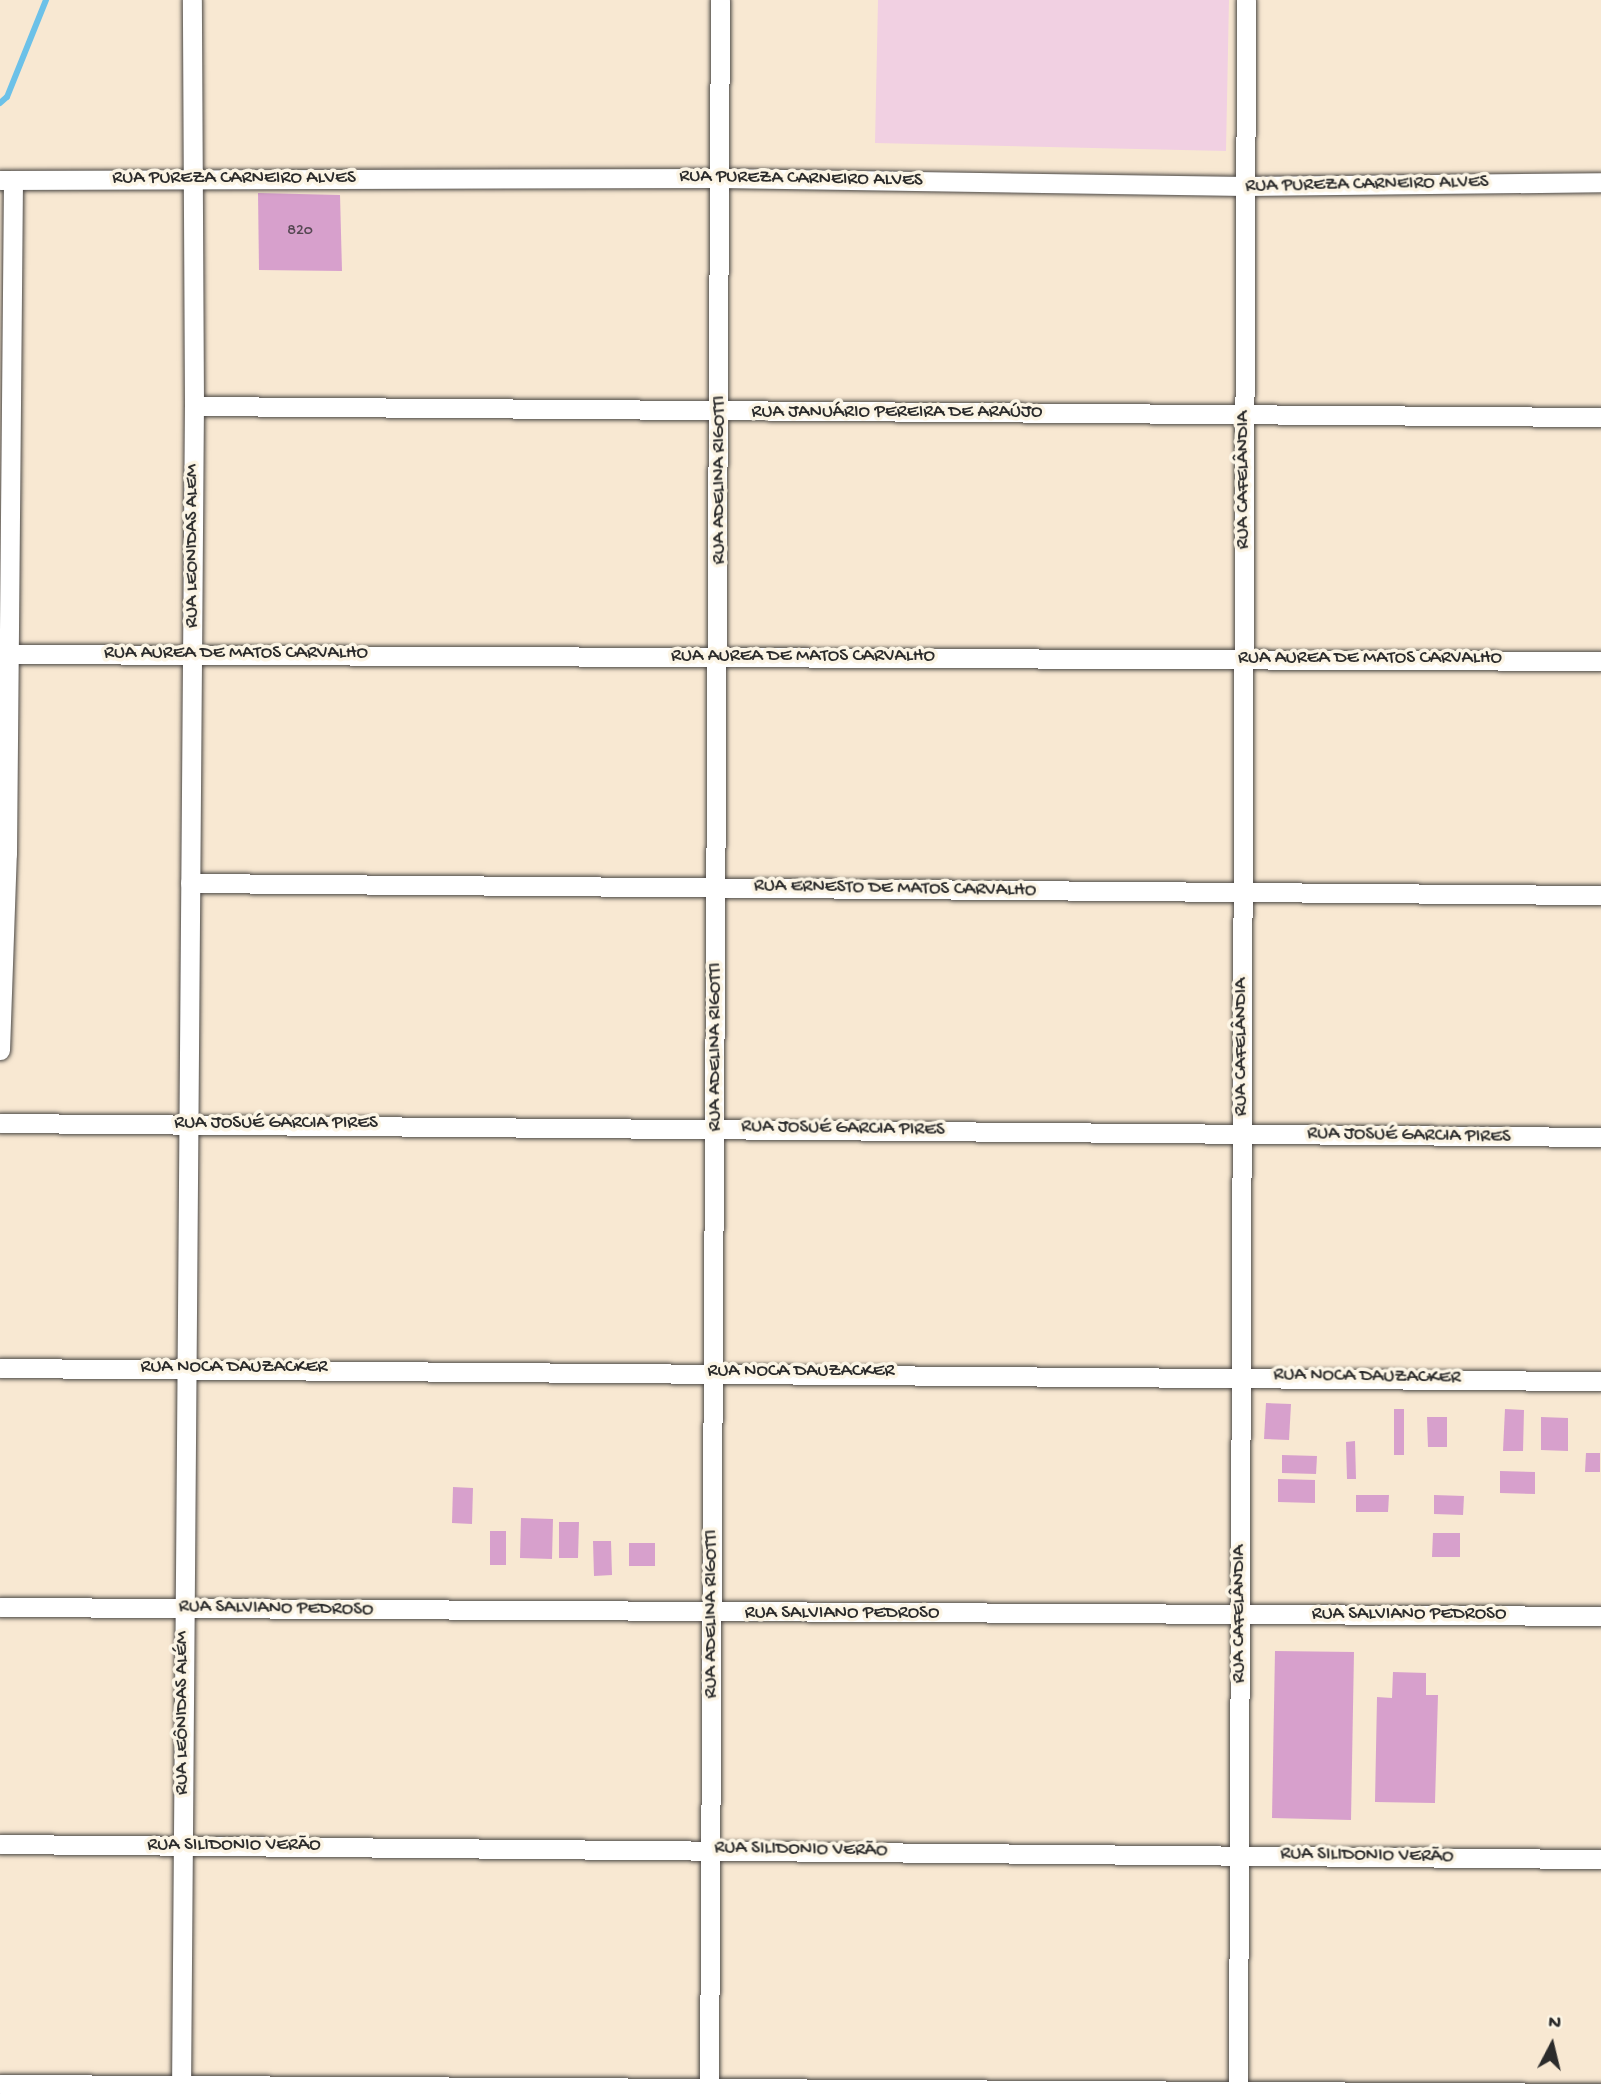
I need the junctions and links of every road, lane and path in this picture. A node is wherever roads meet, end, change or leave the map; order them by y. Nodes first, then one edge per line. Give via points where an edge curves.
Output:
1 (192, 0) edge
2 (720, 0) edge
3 (1246, 0) edge
4 (720, 178) junction
5 (6, 180) edge
6 (191, 180) junction
7 (1601, 182) edge
8 (1245, 186) junction
9 (194, 406) junction
10 (720, 413) junction
11 (1244, 414) junction
12 (1601, 417) edge
13 (5, 654) junction
14 (192, 654) junction
15 (719, 656) junction
16 (1244, 659) junction
17 (1601, 661) edge
18 (3, 856) edge
19 (190, 883) junction
20 (717, 887) junction
21 (1243, 892) junction
22 (1601, 895) edge
23 (0, 1050) edge
24 (0, 1123) edge
25 (188, 1123) junction
26 (716, 1128) junction
27 (1242, 1134) junction
28 (1601, 1138) edge
29 (0, 1368) edge
30 (185, 1368) junction
31 (714, 1372) junction
32 (1241, 1375) junction
33 (1601, 1381) edge
34 (0, 1607) edge
35 (184, 1607) junction
36 (1240, 1613) junction
37 (712, 1614) junction
38 (1601, 1616) edge
39 (0, 1844) edge
40 (182, 1845) junction
41 (711, 1849) junction
42 (1239, 1855) junction
43 (1601, 1859) edge
44 (0, 2084) edge
45 (181, 2088) edge
46 (709, 2091) edge
47 (1238, 2093) edge
48 (1601, 2093) edge

1 - 6 street
2 - 4 street, RUA ADELINA RIGOTTI
3 - 8 street, RUA CAFELÂNDIA
4 - 6 street, RUA PUREZA CARNEIRO ALVES
4 - 8 street, RUA PUREZA CARNEIRO ALVES
4 - 10 street, RUA ADELINA RIGOTTI
5 - 6 street, RUA PUREZA CARNEIRO ALVES
5 - 13 street
6 - 9 street, RUA LEONIDAS ALEM
7 - 8 street, RUA PUREZA CARNEIRO ALVES
8 - 11 street, RUA CAFELÂNDIA
9 - 10 street, RUA JANUÁRIO PEREIRA DE ARAÚJO
9 - 14 street, RUA LEONIDAS ALEM
10 - 11 street, RUA JANUÁRIO PEREIRA DE ARAÚJO
10 - 15 street, RUA ADELINA RIGOTTI
11 - 12 street, RUA JANUÁRIO PEREIRA DE ARAÚJO
11 - 16 street, RUA CAFELÂNDIA
13 - 14 street, RUA AUREA DE MATOS CARVALHO
13 - 18 street
14 - 15 street, RUA AUREA DE MATOS CARVALHO
14 - 19 street, RUA LEONIDAS ALEM
15 - 16 street, RUA AUREA DE MATOS CARVALHO
15 - 20 street, RUA ADELINA RIGOTTI
16 - 17 street, RUA AUREA DE MATOS CARVALHO
16 - 21 street, RUA CAFELÂNDIA
18 - 23 street
19 - 20 street, RUA ERNESTO DE MATOS CARVALHO
19 - 25 street, RUA LEONIDAS ALEM
20 - 21 street, RUA ERNESTO DE MATOS CARVALHO
20 - 26 street, RUA ADELINA RIGOTTI
21 - 22 street, RUA ERNESTO DE MATOS CARVALHO
21 - 27 street, RUA CAFELÂNDIA
24 - 25 street, RUA JOSUÉ GARCIA PIRES
25 - 26 street, RUA JOSUÉ GARCIA PIRES
25 - 30 street, RUA LEÔNIDAS ALÉM
26 - 27 street, RUA JOSUÉ GARCIA PIRES
26 - 31 street, RUA ADELINA RIGOTTI
27 - 28 street, RUA JOSUÉ GARCIA PIRES
27 - 32 street, RUA CAFELÂNDIA
29 - 30 street, RUA NOCA DAUZACKER
30 - 31 street, RUA NOCA DAUZACKER
30 - 35 street, RUA LEÔNIDAS ALÉM
31 - 32 street, RUA NOCA DAUZACKER
31 - 37 street, RUA ADELINA RIGOTTI
32 - 33 street, RUA NOCA DAUZACKER
32 - 36 street, RUA CAFELÂNDIA
34 - 35 street, RUA SALVIANO PEDROSO
35 - 37 street, RUA SALVIANO PEDROSO
35 - 40 street, RUA LEÔNIDAS ALÉM
36 - 37 street, RUA SALVIANO PEDROSO
36 - 38 street, RUA SALVIANO PEDROSO
36 - 42 street, RUA CAFELÂNDIA
37 - 41 street, RUA ADELINA RIGOTTI
39 - 40 street, RUA SILIDONIO VERÃO
40 - 41 street, RUA SILIDONIO VERÃO
40 - 45 street, RUA LEÔNIDAS ALÉM
41 - 42 street, RUA SILIDONIO VERÃO
41 - 46 street, RUA ADELINA RIGOTTI
42 - 43 street, RUA SILIDONIO VERÃO
42 - 47 street, RUA CAFELÂNDIA
44 - 45 street
45 - 46 street
46 - 47 street
47 - 48 street

